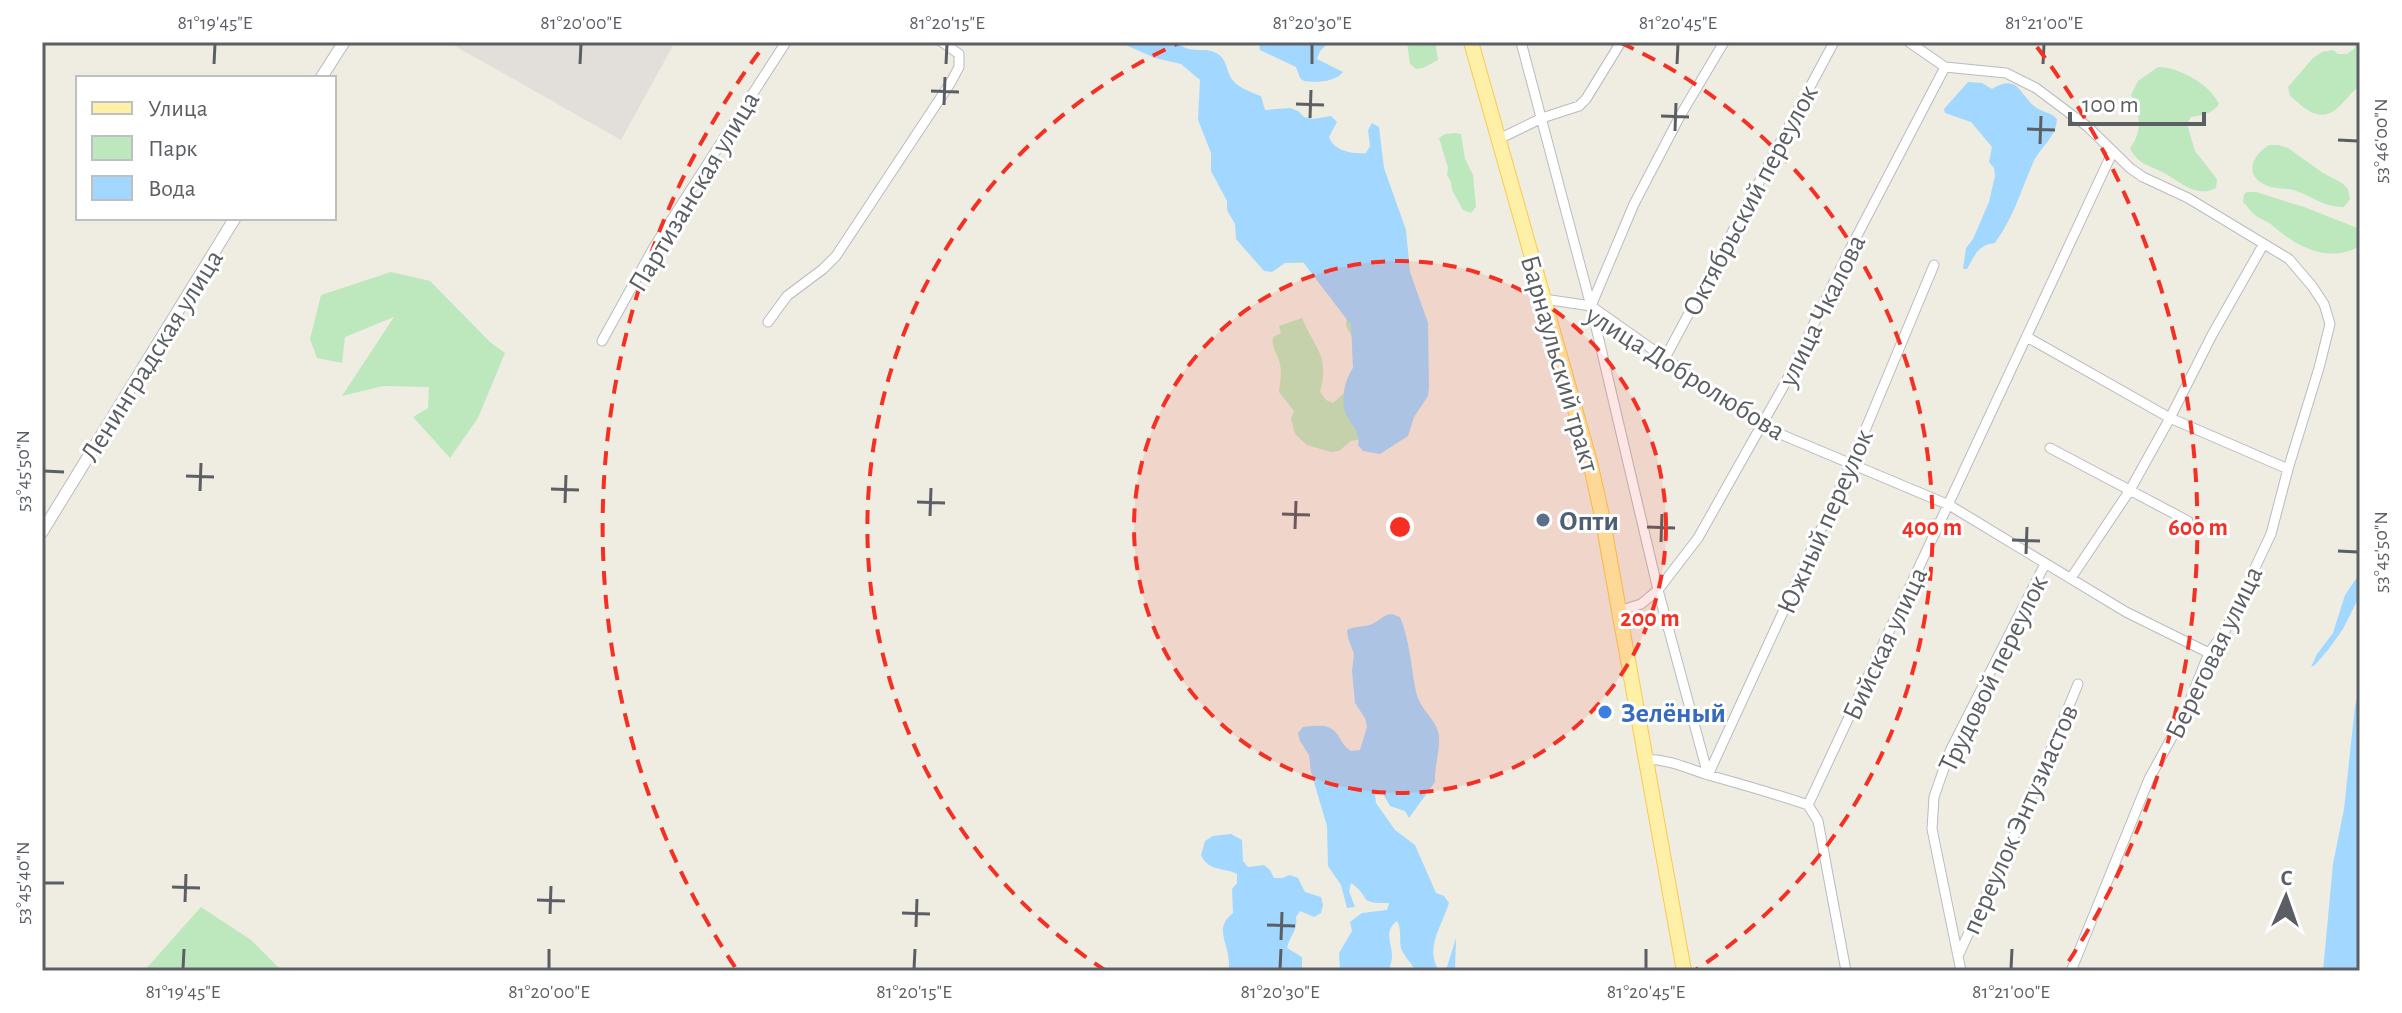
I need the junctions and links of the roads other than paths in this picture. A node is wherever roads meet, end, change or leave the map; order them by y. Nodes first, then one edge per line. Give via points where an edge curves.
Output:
1 (344, 42) edge
2 (786, 42) edge
3 (942, 42) edge
4 (1471, 42) edge
5 (1521, 42) edge
6 (1621, 42) edge
7 (1724, 42) edge
8 (1834, 42) edge
9 (1909, 42) edge
10 (1945, 67) junction
11 (322, 76) edge
12 (1542, 118) junction
13 (1499, 139) junction
14 (2113, 151) junction
15 (234, 220) edge
16 (2263, 245) junction
17 (1934, 265) dead end
18 (1544, 299) junction
19 (1591, 306) junction
20 (768, 322) dead end
21 (2027, 337) junction
22 (602, 341) dead end
23 (1665, 358) junction
24 (2170, 418) junction
25 (1761, 426) junction
26 (2050, 448) dead end
27 (1851, 464) junction
28 (2288, 469) junction
29 (2130, 490) junction
30 (1949, 505) junction
31 (2188, 521) dead end
32 (42, 532) edge
33 (2045, 564) junction
34 (2071, 578) junction
35 (1658, 590) junction
36 (1619, 611) junction
37 (2209, 653) junction
38 (2078, 684) dead end
39 (1646, 759) junction
40 (1708, 775) junction
41 (1808, 805) junction
42 (1959, 954) junction
43 (1684, 971) edge
44 (1846, 971) edge
45 (1961, 971) edge
46 (2071, 971) edge

1 - 11 street
2 - 22 street, Партизанская улица via 654,247
3 - 20 street via 959,54 951,82 836,256 787,296
4 - 13 main road, Барнаульский тракт
5 - 12 street
6 - 12 street via 1579,106
7 - 19 street via 1634,204
8 - 23 street, Октябрьский переулок
9 - 10 street
10 - 14 street via 2017,78
10 - 25 street, улица Чкалова
12 - 13 street
12 - 19 street
13 - 18 main road, Барнаульский тракт
14 - 16 street via 2143,177
14 - 21 street, Бийская улица
15 - 32 street, Ленинградская улица
16 - 24 street, Трудовой переулок
16 - 28 street, Береговая улица via 2289,259 2312,286 2330,324
17 - 27 street, Южный переулок
18 - 19 street, улица Добролюбова
18 - 36 main road, Барнаульский тракт via 1590,462
19 - 23 street, улица Добролюбова
19 - 35 street
21 - 24 street
21 - 30 street, Бийская улица
23 - 25 street, улица Добролюбова
24 - 28 street
24 - 29 street, Трудовой переулок
25 - 27 street, улица Добролюбова
25 - 35 street, улица Чкалова via 1698,538
26 - 29 street
27 - 30 street, улица Добролюбова
27 - 40 street, Южный переулок
28 - 37 street, Береговая улица via 2271,534 2225,631
29 - 31 street
29 - 34 street, Трудовой переулок
30 - 33 street, улица Добролюбова
30 - 41 street, Бийская улица
33 - 34 street, улица Добролюбова
33 - 42 street, Трудовой переулок via 1950,751 1934,797 1932,829
34 - 37 street, улица Добролюбова
35 - 36 street, улица Чкалова via 1641,604
35 - 40 street
36 - 39 main road, Барнаульский тракт
37 - 46 street, Береговая улица via 2184,715 2149,779
38 - 42 street, переулок Энтузиастов
39 - 40 street via 1665,759
39 - 43 main road, Барнаульский тракт
40 - 41 street
41 - 44 street via 1818,821
42 - 45 street, Трудовой переулок

